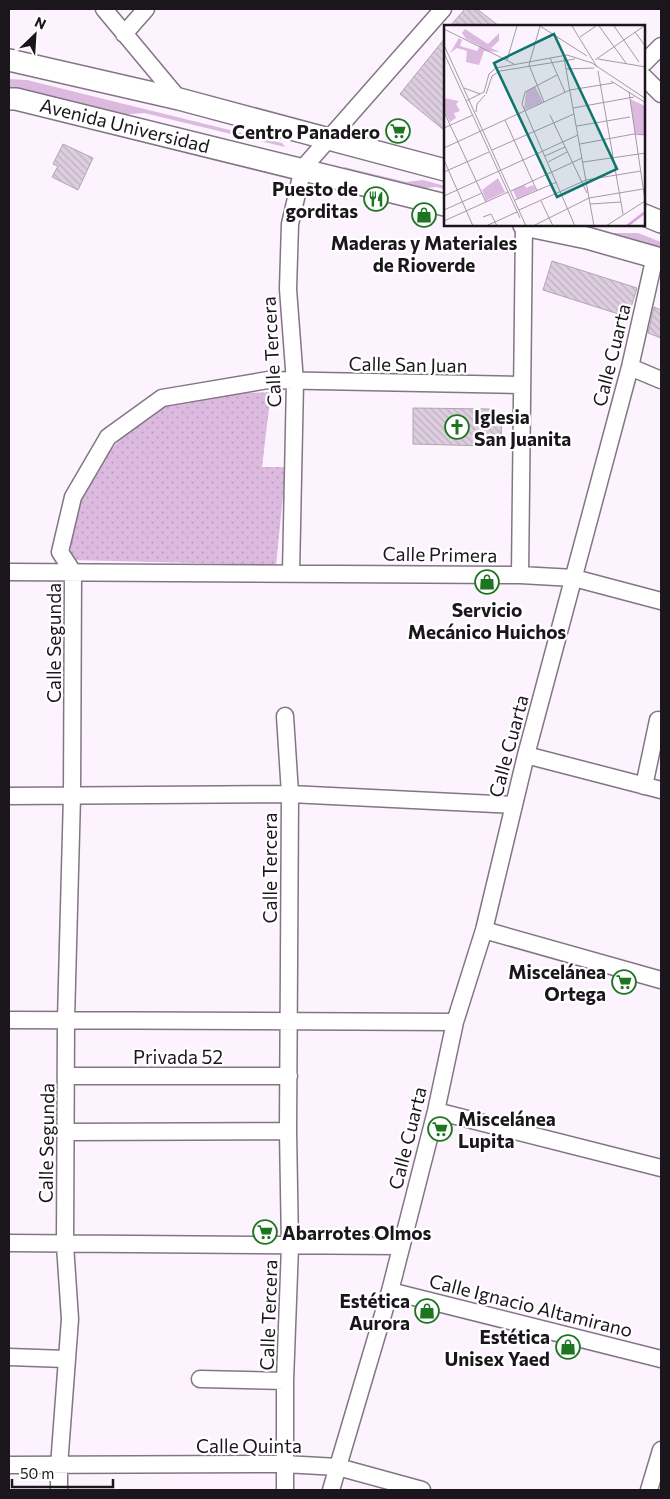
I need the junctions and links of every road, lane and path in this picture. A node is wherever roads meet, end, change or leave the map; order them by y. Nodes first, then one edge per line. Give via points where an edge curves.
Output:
1 (104, 9) edge
2 (146, 9) edge
3 (443, 9) edge
4 (124, 34) junction
5 (661, 46) edge
6 (9, 60) edge
7 (645, 62) edge
8 (645, 78) edge
9 (661, 94) edge
10 (9, 99) edge
11 (179, 99) junction
12 (329, 140) junction
13 (303, 168) junction
14 (444, 170) edge
15 (444, 205) edge
16 (645, 214) edge
17 (661, 222) edge
18 (524, 226) edge
19 (529, 226) edge
20 (658, 258) edge
21 (630, 367) junction
22 (661, 380) edge
23 (295, 382) junction
24 (521, 385) junction
25 (9, 572) edge
26 (73, 572) junction
27 (291, 573) junction
28 (520, 575) junction
29 (574, 578) junction
30 (661, 600) edge
31 (285, 716) dead end
32 (658, 720) dead end
33 (526, 755) junction
34 (644, 786) junction
35 (661, 790) edge
36 (290, 794) junction
37 (9, 796) edge
38 (72, 796) junction
39 (513, 805) junction
40 (484, 930) junction
41 (661, 980) edge
42 (9, 1020) edge
43 (66, 1020) junction
44 (288, 1020) junction
45 (455, 1022) junction
46 (67, 1076) junction
47 (289, 1076) junction
48 (436, 1111) junction
49 (288, 1131) junction
50 (66, 1132) junction
51 (661, 1168) edge
52 (9, 1243) edge
53 (65, 1245) junction
54 (290, 1246) junction
55 (401, 1246) junction
56 (390, 1291) junction
57 (9, 1357) edge
58 (66, 1359) junction
59 (661, 1359) edge
60 (200, 1379) dead end
61 (285, 1381) junction
62 (661, 1450) edge
63 (284, 1464) junction
64 (9, 1465) edge
65 (59, 1466) junction
66 (338, 1467) junction
67 (60, 1490) edge
68 (285, 1490) edge
69 (331, 1490) edge
70 (422, 1490) edge
71 (649, 1490) edge

1 - 4 street
2 - 4 street
3 - 12 street, Calle Tercera
4 - 11 street
5 - 7 street
6 - 11 main road, Avenida Universidad
8 - 9 street
10 - 13 main road, Avenida Universidad via 16,98
11 - 12 main road, Avenida Universidad
12 - 13 street, Calle Tercera
12 - 14 main road, Avenida Universidad
13 - 15 main road, Avenida Universidad
13 - 23 street, Calle Tercera via 290,224 288,289
16 - 17 main road
18 - 24 street, Calle Primera
19 - 20 main road
20 - 21 street, Calle Cuarta
21 - 22 street
21 - 29 street, Calle Cuarta
23 - 24 street, Calle San Juan
23 - 26 street, Calle Segunda via 268,380 162,398 108,437 73,497 60,552
23 - 27 street, Calle Tercera
24 - 28 street, Calle Primera
25 - 26 street, Calle Primera
26 - 27 street, Calle Primera
26 - 38 street, Calle Segunda
27 - 28 street, Calle Primera
28 - 29 street
29 - 30 street
29 - 33 street, Calle Cuarta
31 - 36 street, Calle Tercera
32 - 34 street
33 - 34 street
33 - 39 street, Calle Cuarta
34 - 35 street
36 - 38 street
36 - 39 street
36 - 44 street, Calle Tercera
37 - 38 street
38 - 43 street, Calle Segunda
39 - 40 street, Calle Cuarta
40 - 41 street
40 - 45 street, Calle Cuarta
42 - 43 street
43 - 44 street
43 - 46 street, Calle Segunda
44 - 45 street
44 - 47 street, Calle Tercera
45 - 48 street, Calle Cuarta
46 - 47 street, Privada 52
46 - 50 street, Calle Segunda
47 - 49 street, Calle Tercera
48 - 51 street
48 - 55 street, Calle Cuarta
49 - 50 street
49 - 54 street, Calle Tercera
50 - 53 street, Calle Segunda
52 - 53 street
53 - 54 street
53 - 58 street, Calle Segunda via 70,1318
54 - 55 street
54 - 61 street, Calle Tercera
55 - 56 street, Calle Cuarta
56 - 59 street, Calle Ignacio Altamirano
56 - 66 street, Calle Cuarta
57 - 58 street
58 - 65 street, Calle Segunda
60 - 61 street
61 - 63 street, Calle Tercera
62 - 71 street
63 - 65 street, Calle Quinta
63 - 66 street, Calle Quinta
63 - 68 street, Calle Tercera
64 - 65 street, Calle Quinta
65 - 67 street, Calle Segunda
66 - 69 street, Calle Cuarta
66 - 70 street, Calle Quinta

